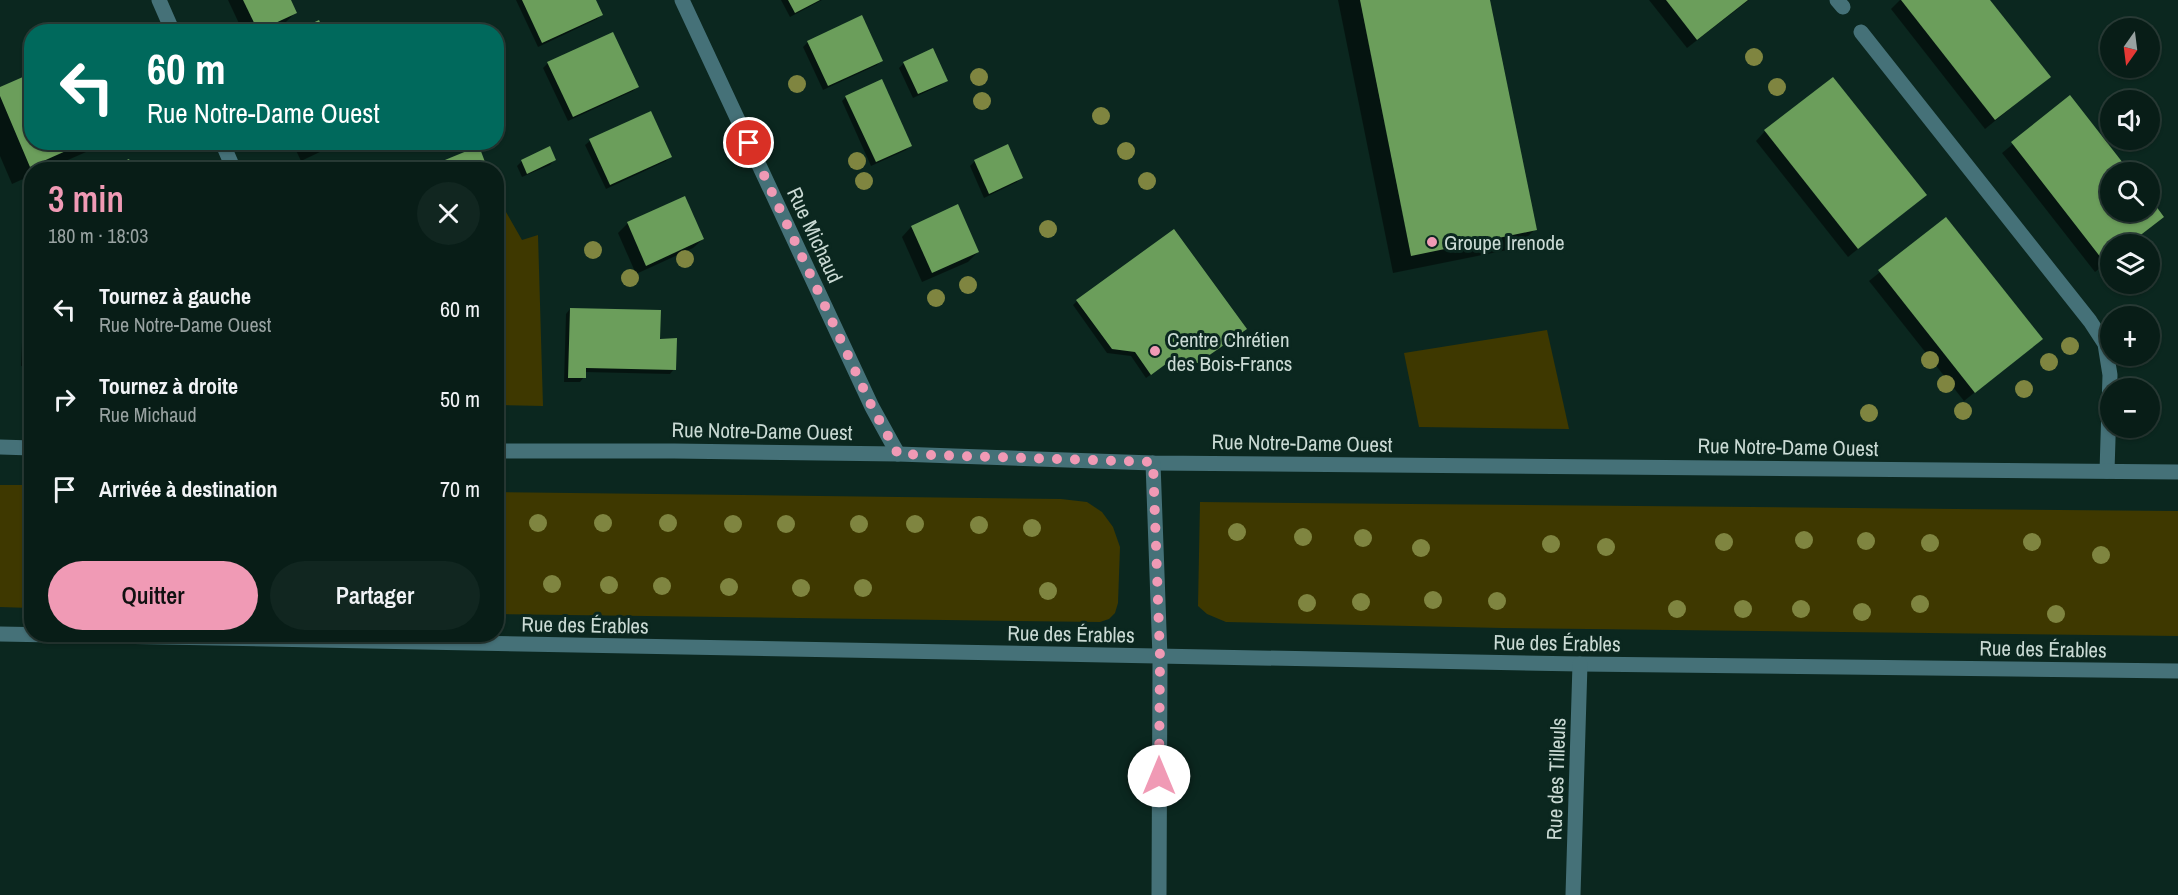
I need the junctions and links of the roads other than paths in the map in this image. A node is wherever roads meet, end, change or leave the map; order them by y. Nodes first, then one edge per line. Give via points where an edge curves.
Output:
1 (159, 0) edge
2 (682, 0) edge
3 (170, 24) edge
4 (1861, 32) dead end
5 (0, 447) edge
6 (24, 448) edge
7 (504, 452) edge
8 (898, 454) junction
9 (1153, 462) junction
10 (2107, 471) junction
11 (2178, 472) edge
12 (0, 634) edge
13 (24, 634) edge
14 (403, 642) edge
15 (1160, 657) junction
16 (1580, 664) junction
17 (2178, 671) edge
18 (1159, 895) edge
19 (1573, 895) edge

1 - 3 street
2 - 8 street, Rue Michaud via 872,407
4 - 10 street via 2105,344 2110,375
5 - 6 street
7 - 8 street, Rue Notre-Dame Ouest
8 - 9 street, Rue Notre-Dame Ouest
9 - 10 street, Rue Notre-Dame Ouest
9 - 15 street
10 - 11 street, Rue Notre-Dame Ouest
12 - 13 street, Rue des Érables
14 - 15 street, Rue des Érables
15 - 16 street, Rue des Érables
15 - 18 street
16 - 17 street, Rue des Érables
16 - 19 street, Rue des Tilleuls

